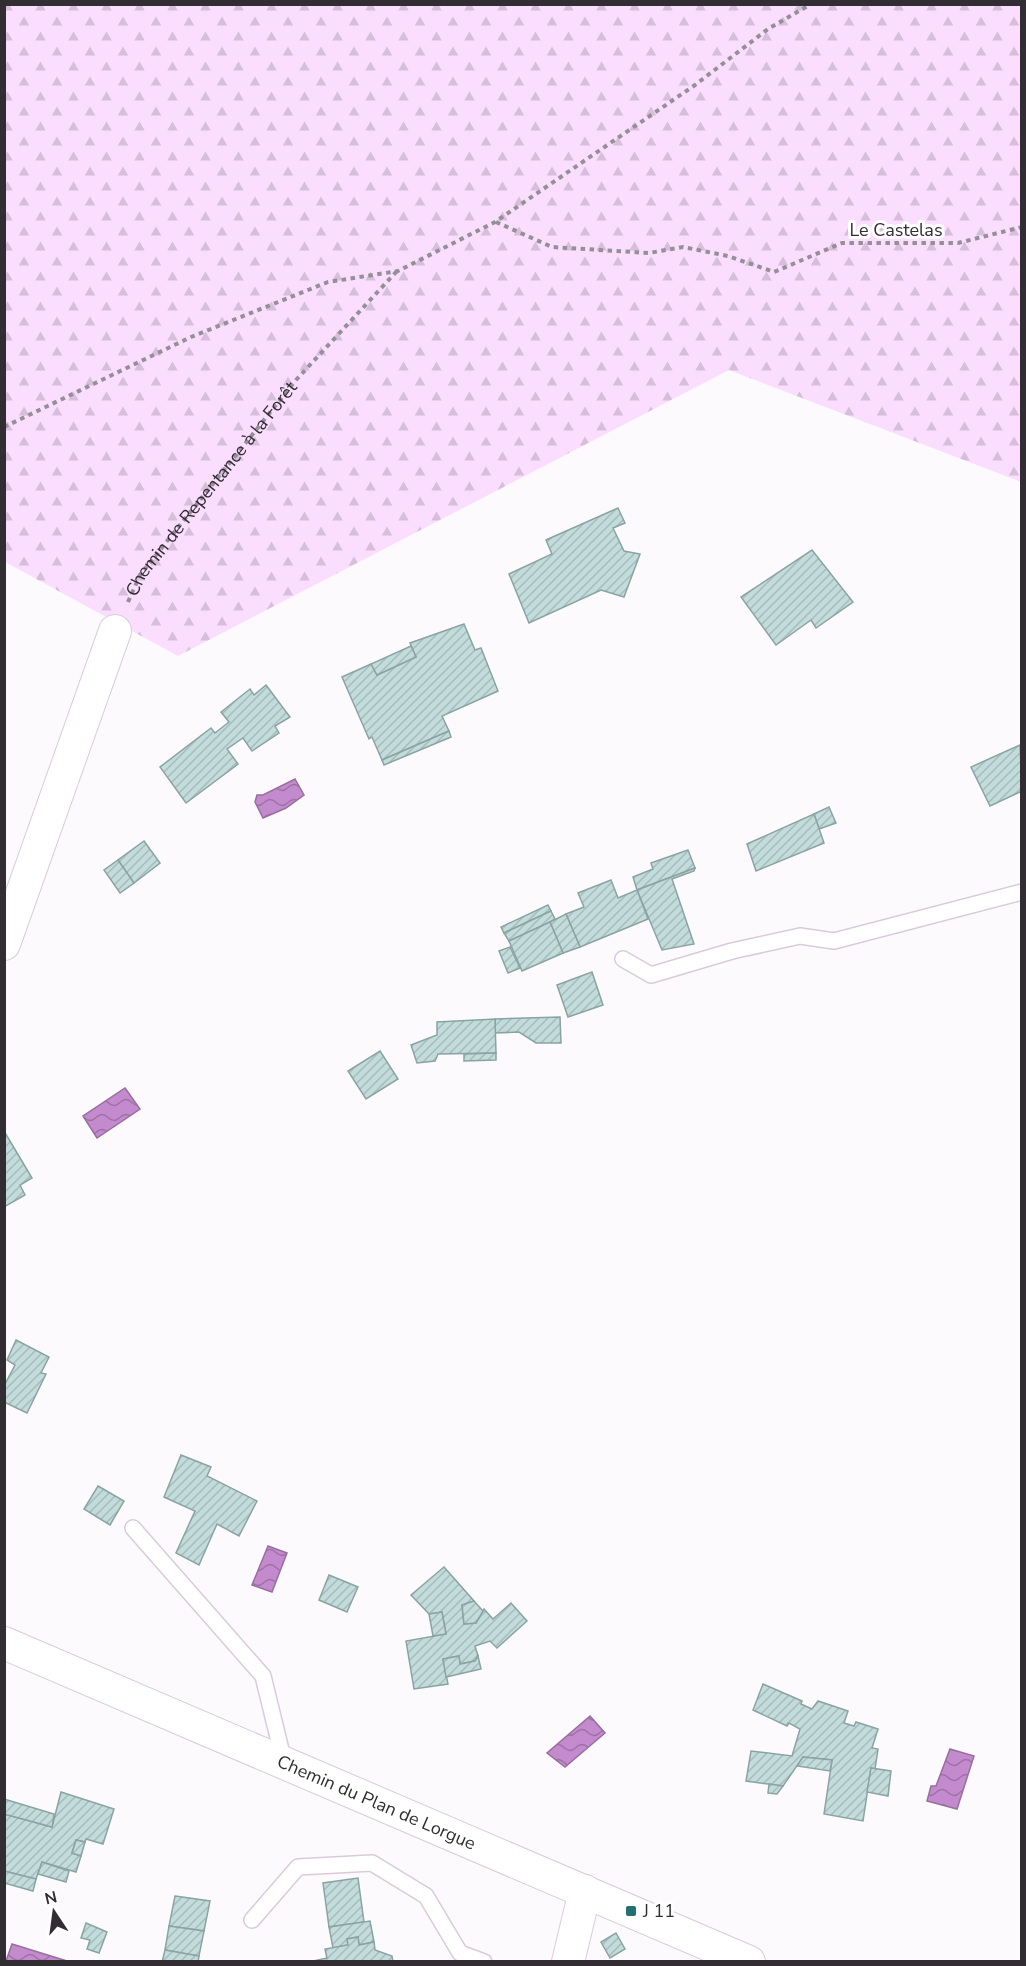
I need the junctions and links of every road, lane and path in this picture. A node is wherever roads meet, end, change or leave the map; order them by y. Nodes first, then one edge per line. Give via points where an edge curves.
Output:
1 (811, 4) edge
2 (495, 222) junction
3 (1022, 227) edge
4 (398, 271) junction
5 (4, 427) edge
6 (115, 631) joint
7 (1022, 892) edge
8 (4, 944) edge
9 (623, 959) dead end
10 (133, 1528) dead end
11 (4, 1643) edge
12 (284, 1763) junction
13 (585, 1891) junction
14 (252, 1920) dead end
15 (484, 1962) edge
16 (568, 1962) edge
17 (749, 1962) edge

1 - 2 path via 768,29 695,85
2 - 3 path, Le Castelas via 552,247 649,253 683,247 728,256 774,272 842,243 958,243
2 - 4 path
4 - 5 path via 328,282 191,337
4 - 6 path, Chemin de Repentance à la Forêt via 296,380 140,575
6 - 8 street
7 - 9 lane via 834,941 800,936 651,975
10 - 12 lane via 263,1676
11 - 12 street, Chemin du Plan de Lorgue
12 - 13 street, Chemin du Plan de Lorgue
13 - 16 street
13 - 17 street, Chemin du Plan de Lorgue
14 - 15 lane via 298,1867 372,1863 426,1896 460,1953

